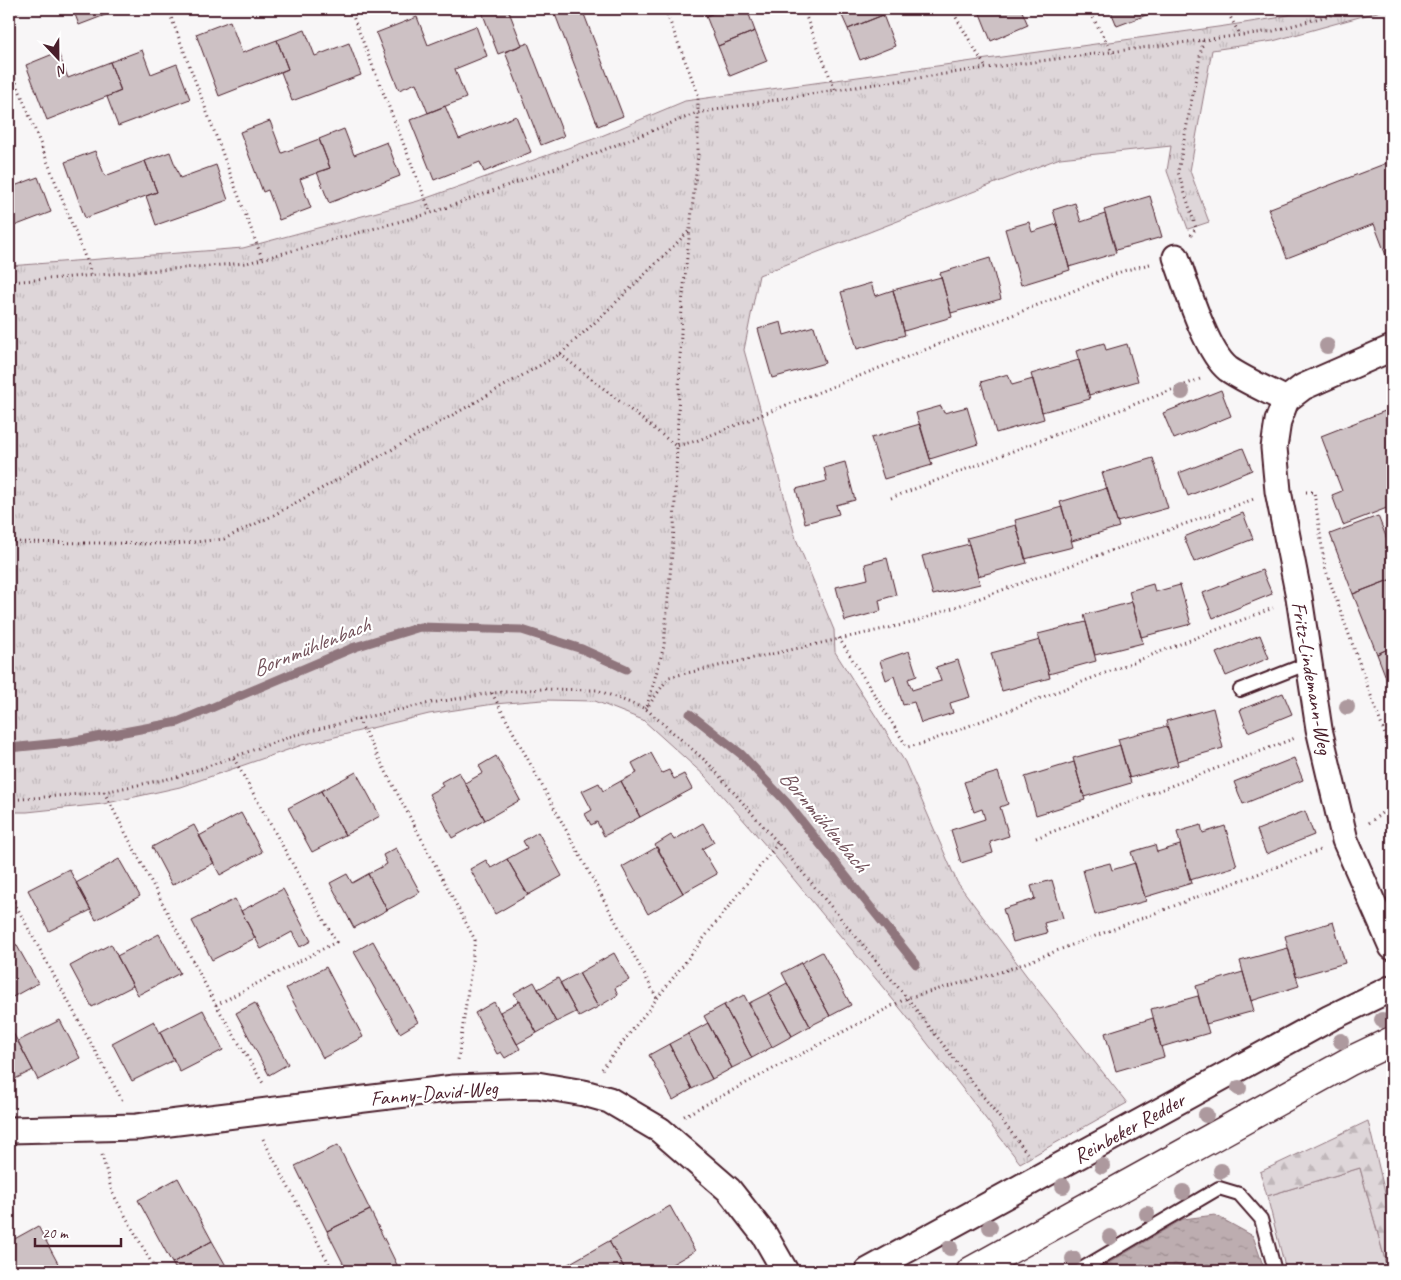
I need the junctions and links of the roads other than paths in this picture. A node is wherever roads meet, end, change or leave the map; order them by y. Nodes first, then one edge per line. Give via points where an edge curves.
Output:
1 (1176, 257) road end
2 (1392, 348) edge
3 (1286, 400) junction
4 (1309, 663) junction
5 (1240, 690) dead end
6 (1392, 948) edge
7 (1392, 988) edge
8 (1392, 1041) edge
9 (9, 1130) edge
10 (785, 1271) edge
11 (868, 1271) edge
12 (971, 1271) edge
13 (1078, 1271) edge
14 (1276, 1271) edge

1 - 3 street via 1202,327 1227,368
2 - 3 street via 1303,387
3 - 4 street, Fritz-Lindemann-Weg via 1274,448 1278,490
4 - 5 lane
4 - 6 street, Fritz-Lindemann-Weg via 1319,729 1345,840
7 - 11 street, Reinbeker Redder via 1330,1018
8 - 12 main road via 1341,1066
9 - 10 street, Fanny-David-Weg via 137,1126 454,1088 537,1085 584,1093 610,1100 660,1130 729,1190 765,1236
13 - 14 lane via 1219,1188 1238,1194 1261,1219

